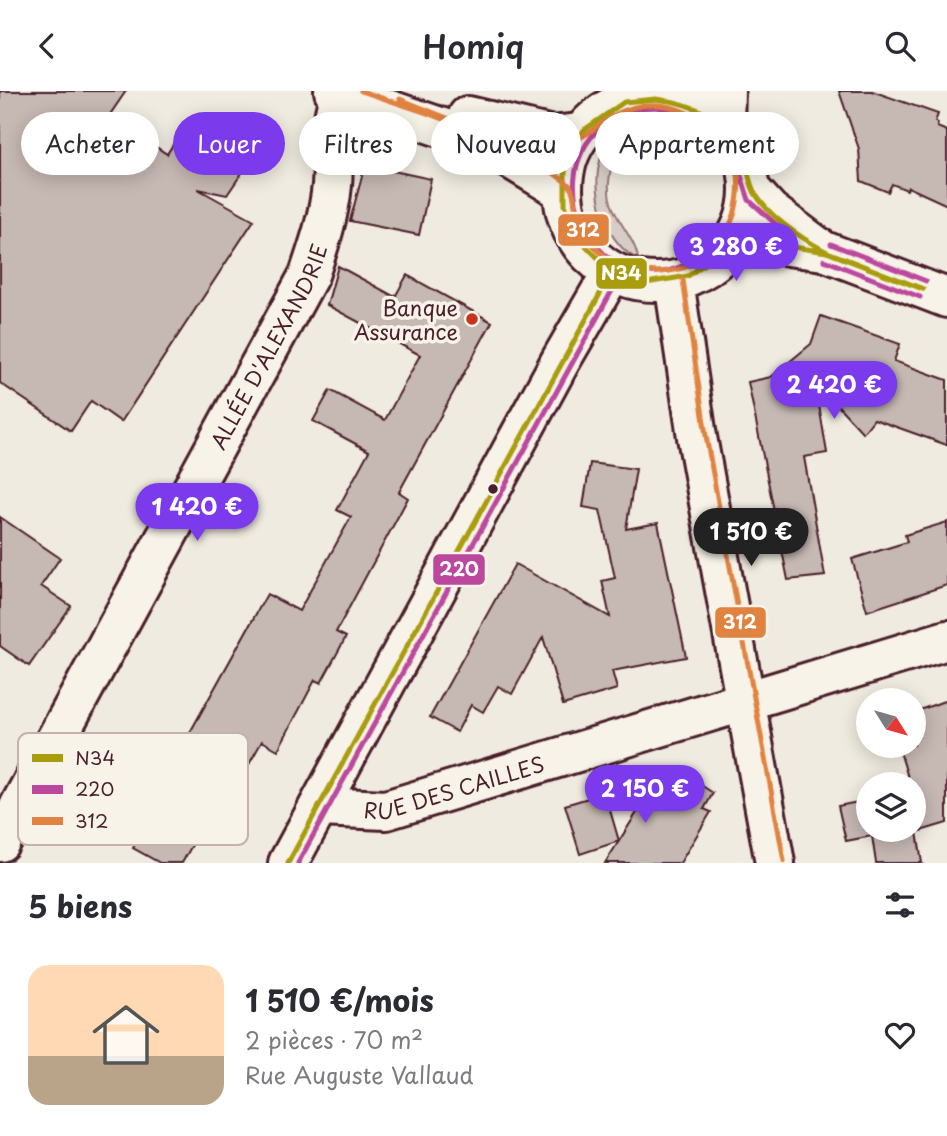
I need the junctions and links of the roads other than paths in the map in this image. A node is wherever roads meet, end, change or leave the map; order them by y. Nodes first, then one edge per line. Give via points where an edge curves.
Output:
1 (403, 91) edge
2 (338, 92) edge
3 (676, 94) edge
4 (725, 108) edge
5 (582, 133) junction
6 (750, 189) junction
7 (563, 191) junction
8 (733, 243) junction
9 (824, 251) junction
10 (612, 272) junction
11 (674, 281) junction
12 (947, 297) edge
13 (947, 640) edge
14 (745, 702) junction
15 (59, 733) edge
16 (319, 807) junction
17 (18, 809) edge
18 (0, 842) edge
19 (288, 863) edge
20 (775, 863) edge

1 - 5 street via 487,123 552,136
2 - 7 street via 481,141
2 - 15 street, ALLÉE D'ALEXANDRIE via 332,118 328,215 309,275
3 - 4 street via 700,107
3 - 5 street via 627,101 608,109
4 - 6 street
5 - 7 street via 567,160
6 - 8 street via 745,217
6 - 9 street via 770,211
7 - 10 street via 566,215 576,238
8 - 9 street
8 - 11 street via 697,274
9 - 12 street
10 - 11 street via 642,282
10 - 16 street
11 - 14 street
13 - 14 street, RUE DES CAILLES
14 - 16 street, RUE DES CAILLES via 386,810
14 - 20 street
16 - 19 street
17 - 18 street, ALLÉE D'ALEXANDRIE

